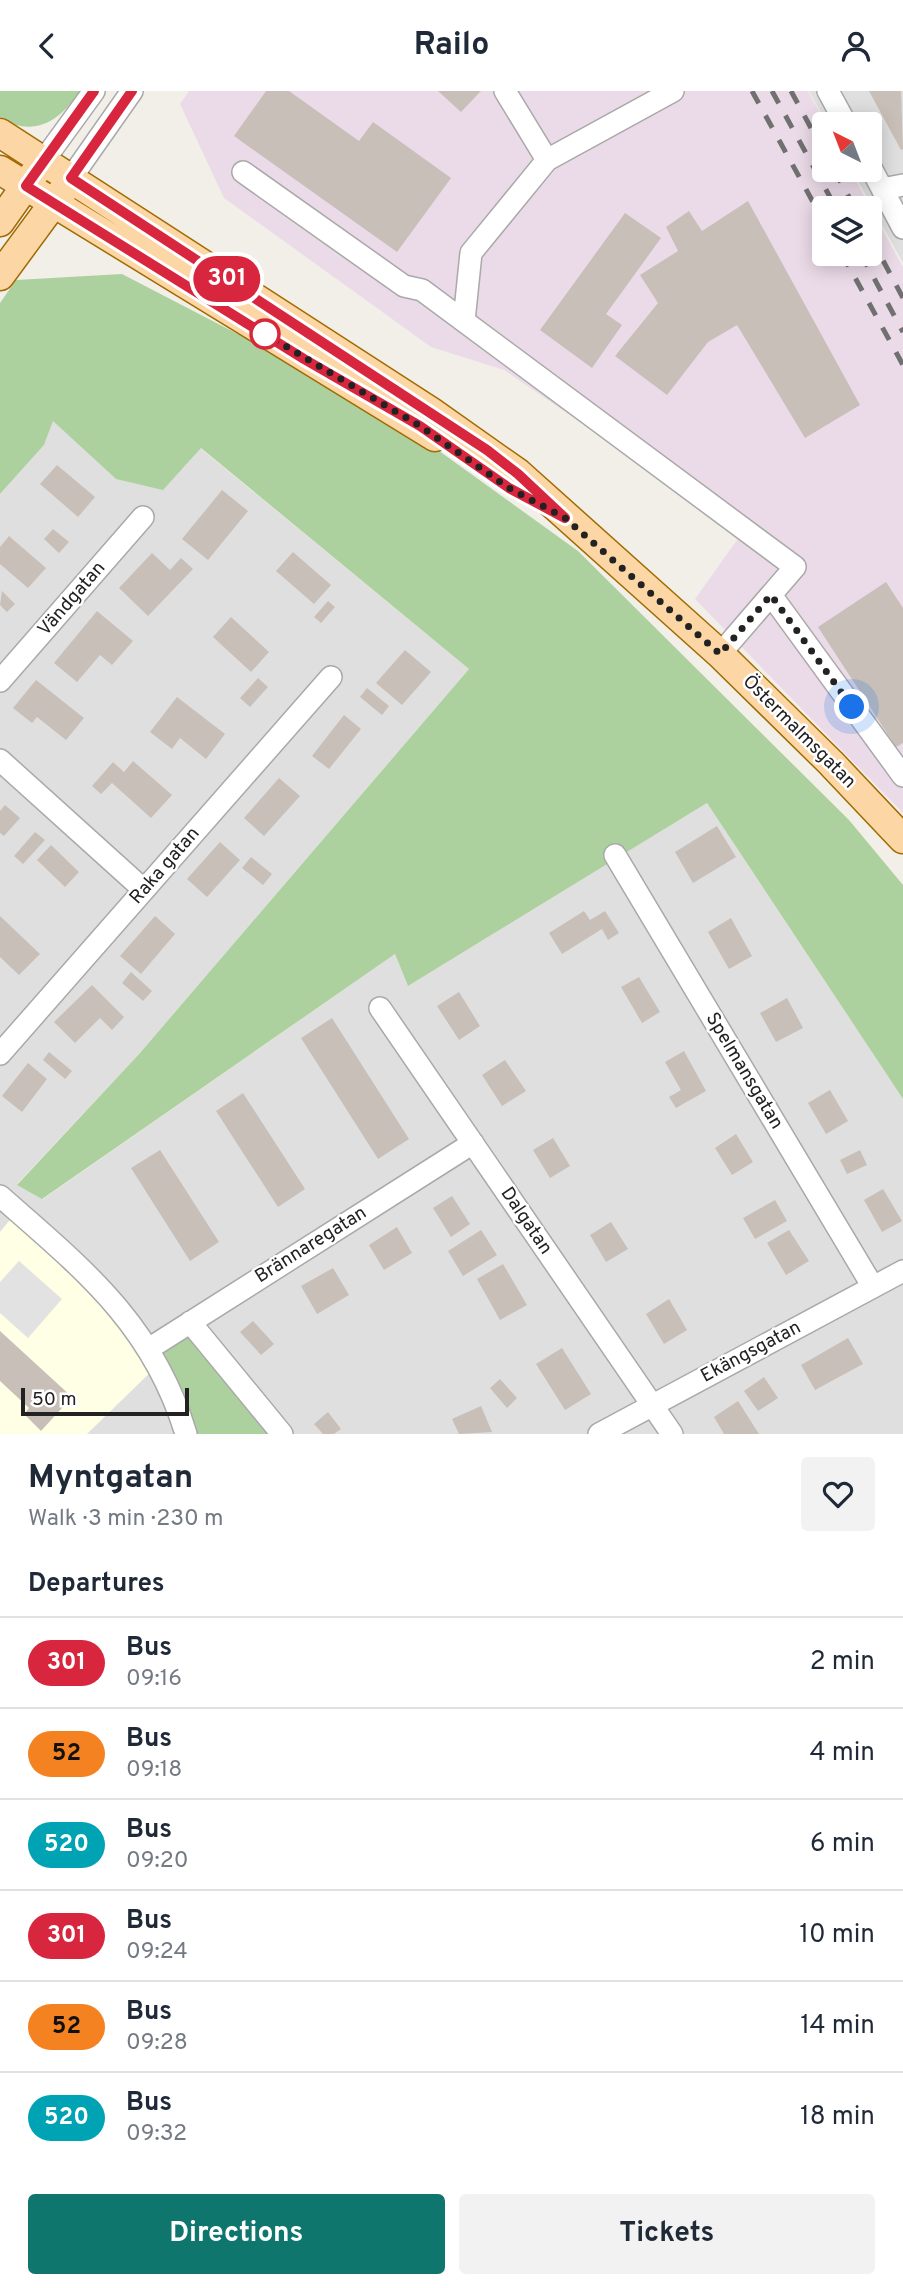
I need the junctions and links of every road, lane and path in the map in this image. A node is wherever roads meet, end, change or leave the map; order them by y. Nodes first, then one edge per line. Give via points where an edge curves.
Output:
1 (94, 91) edge
2 (132, 91) edge
3 (505, 91) edge
4 (673, 91) edge
5 (828, 91) edge
6 (839, 112) edge
7 (0, 133) edge
8 (44, 160) junction
9 (547, 160) junction
10 (0, 170) edge
11 (243, 172) dead end
12 (71, 178) junction
13 (26, 186) junction
14 (893, 187) edge
15 (54, 203) junction
16 (0, 222) edge
17 (903, 228) edge
18 (0, 277) edge
19 (464, 321) junction
20 (143, 517) dead end
21 (565, 518) junction
22 (771, 595) junction
23 (720, 654) junction
24 (331, 677) dead end
25 (0, 681) edge
26 (0, 760) edge
27 (903, 776) edge
28 (903, 839) edge
29 (615, 855) dead end
30 (144, 890) junction
31 (380, 1008) dead end
32 (0, 1054) edge
33 (473, 1143) junction
34 (0, 1196) edge
35 (903, 1271) edge
36 (873, 1287) junction
37 (190, 1322) junction
38 (150, 1347) junction
39 (652, 1405) junction
40 (187, 1434) edge
41 (282, 1434) edge
42 (599, 1434) edge
43 (672, 1434) edge

1 - 8 street
2 - 12 street
3 - 9 street
4 - 9 street
5 - 6 street
7 - 8 main road, Östermalmsgatan
8 - 12 main road, Östermalmsgatan
8 - 13 main road
9 - 19 street via 471,253
10 - 13 main road, Östermalmsgatan
11 - 19 street via 404,286 422,290
12 - 15 main road
12 - 21 main road, Östermalmsgatan via 476,442
13 - 15 main road, Östermalmsgatan
13 - 16 main road
14 - 17 street
15 - 18 main road
15 - 21 main road, Östermalmsgatan via 420,426 509,488
19 - 22 street via 795,567
20 - 25 street, Vändgatan
21 - 23 main road, Östermalmsgatan
22 - 23 street
22 - 27 street
23 - 28 main road, Östermalmsgatan
24 - 30 street, Raka gatan
26 - 30 street
29 - 36 street, Spelmansgatan
30 - 32 street, Raka gatan
31 - 33 street, Dalgatan
33 - 37 street, Brännaregatan
33 - 39 street, Dalgatan
34 - 38 street via 94,1281
35 - 36 street, Ekängsgatan
36 - 39 street, Ekängsgatan
37 - 38 street, Brännaregatan
37 - 41 street
38 - 40 street
39 - 42 street, Ekängsgatan
39 - 43 street, Dalgatan

